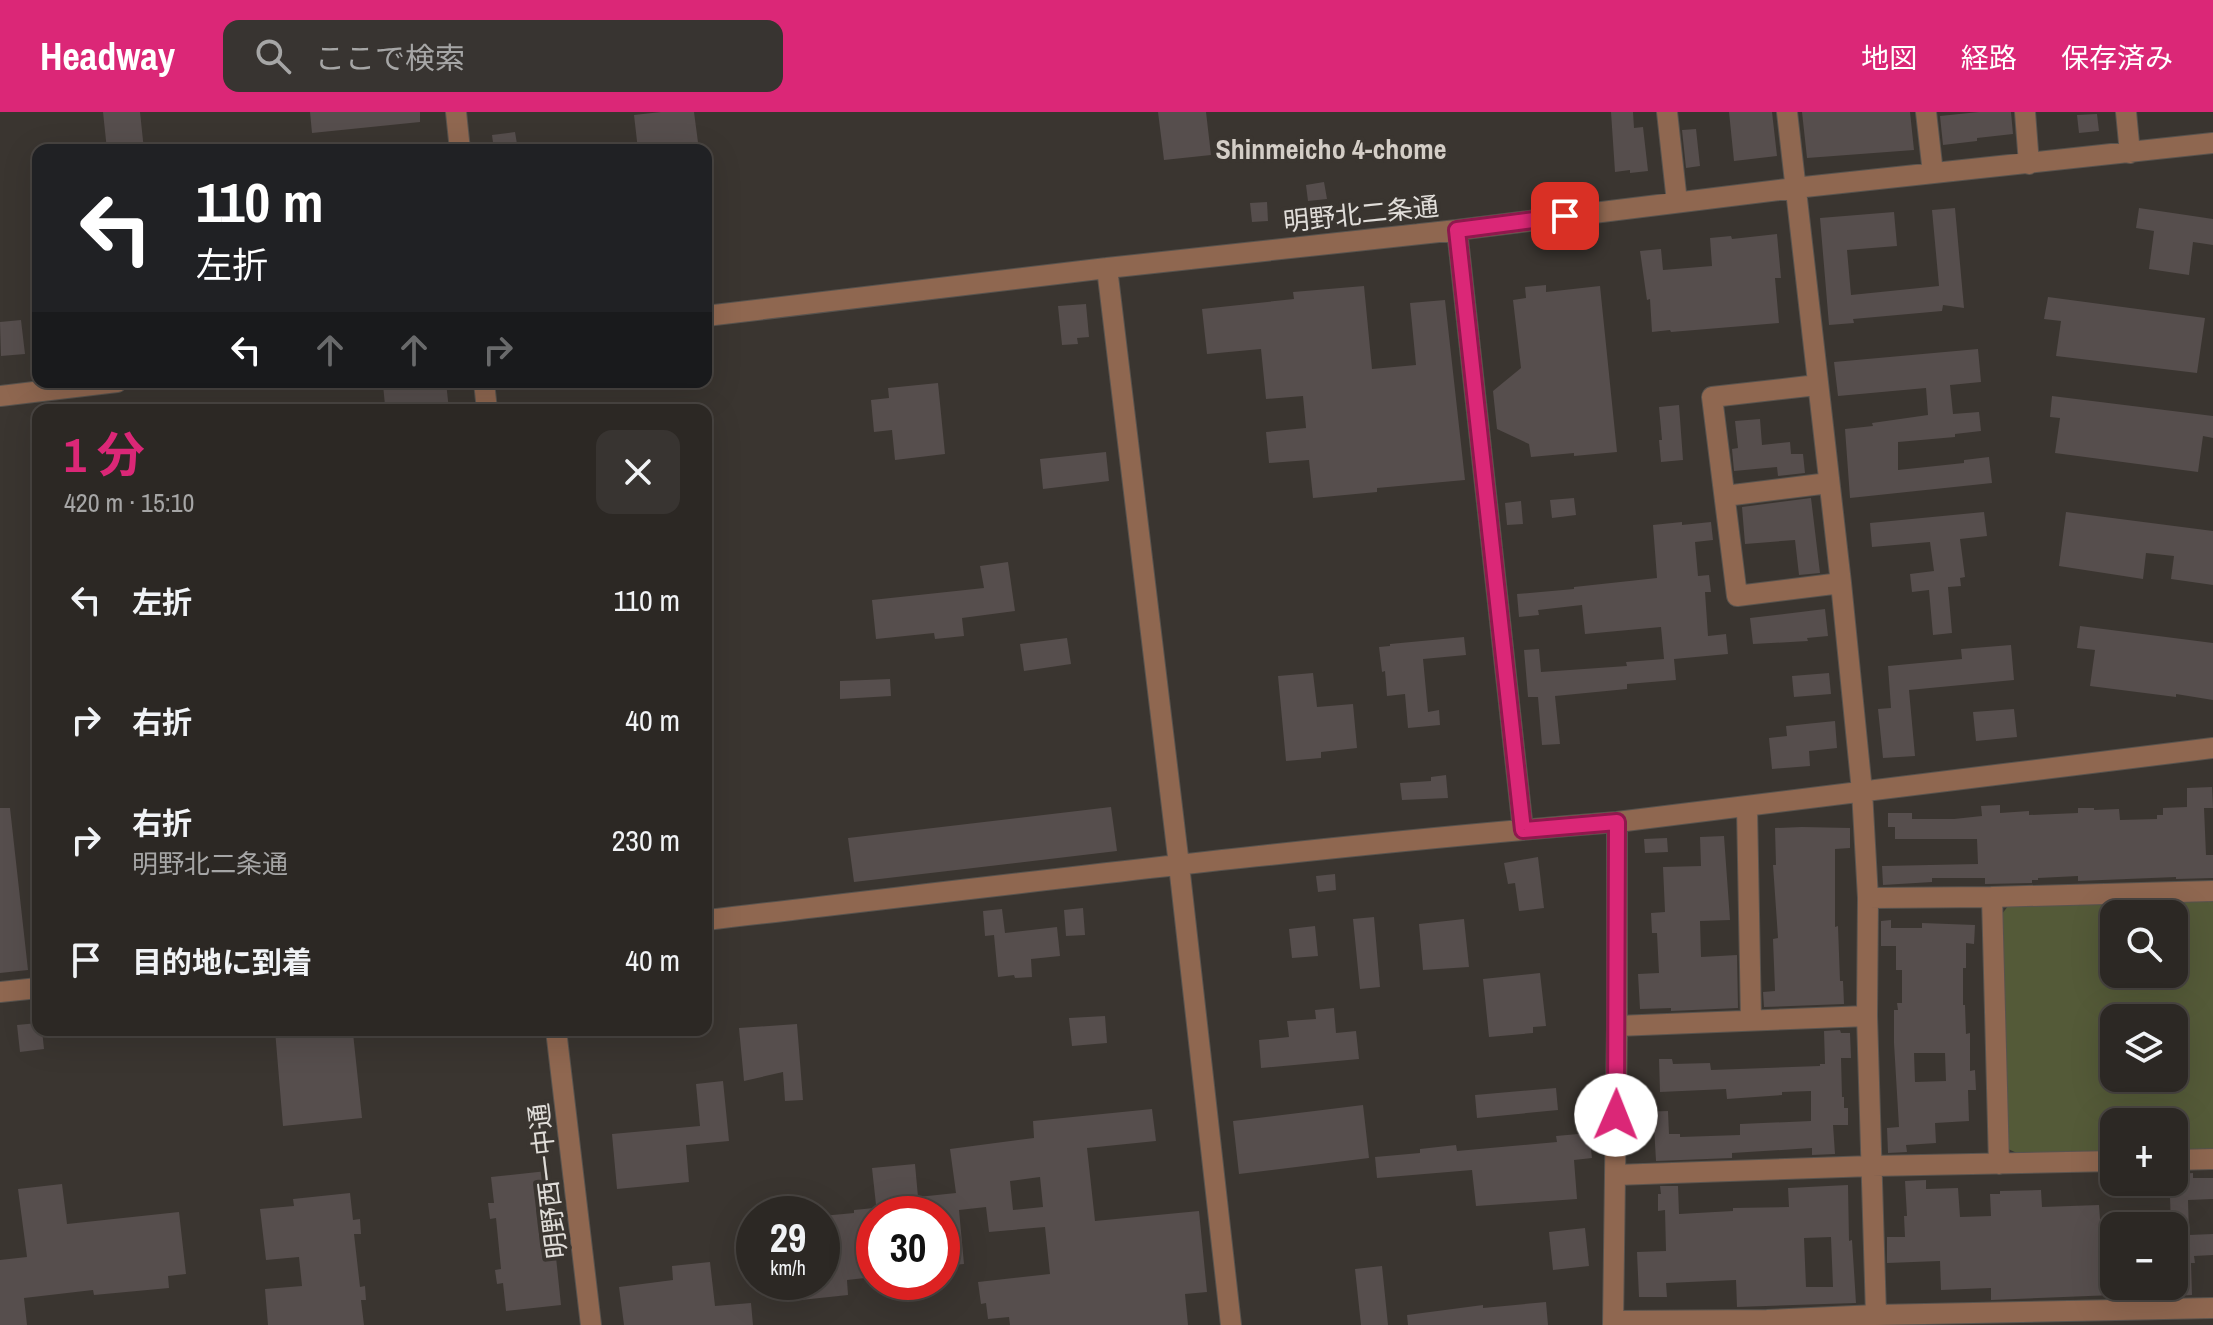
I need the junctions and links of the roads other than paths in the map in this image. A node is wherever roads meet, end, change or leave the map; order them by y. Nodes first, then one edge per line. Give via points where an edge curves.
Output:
1 (456, 112) edge
2 (1667, 112) edge
3 (1787, 112) edge
4 (1926, 112) edge
5 (2025, 112) edge
6 (2126, 112) edge
7 (2213, 143) edge
8 (459, 144) edge
9 (2130, 153) junction
10 (2029, 164) junction
11 (1933, 173) junction
12 (1795, 188) junction
13 (1677, 202) junction
14 (1457, 230) junction
15 (1107, 268) junction
16 (712, 315) edge
17 (1817, 385) junction
18 (67, 388) edge
19 (0, 396) edge
20 (1829, 483) junction
21 (1725, 496) junction
22 (1841, 583) junction
23 (2213, 748) edge
24 (1862, 791) junction
25 (1747, 807) junction
26 (1617, 822) junction
27 (1523, 830) junction
28 (1179, 865) junction
29 (2213, 891) edge
30 (1992, 897) junction
31 (1868, 898) junction
32 (712, 919) edge
33 (32, 989) edge
34 (0, 992) edge
35 (1867, 1016) junction
36 (1751, 1020) junction
37 (1617, 1026) junction
38 (557, 1036) edge
39 (2213, 1159) edge
40 (2188, 1160) edge
41 (2100, 1161) edge
42 (1999, 1164) junction
43 (1872, 1166) junction
44 (1615, 1175) junction
45 (2213, 1308) edge
46 (1876, 1315) junction
47 (2156, 1318) edge
48 (1767, 1322) edge
49 (1613, 1323) edge
50 (591, 1325) edge
51 (1231, 1325) edge

1 - 8 street
2 - 13 street
3 - 12 street
4 - 11 street
5 - 10 street
6 - 9 street
7 - 9 street, 明野北二条通
9 - 10 street, 明野北二条通
10 - 11 street, 明野北二条通
11 - 12 street, 明野北二条通
12 - 13 street, 明野北二条通
12 - 17 street
13 - 14 street, 明野北二条通
14 - 15 street, 明野北二条通
14 - 27 street
15 - 16 street, 明野北二条通
15 - 28 street
17 - 20 street
17 - 21 street via 1712,397
18 - 19 street
20 - 21 street
20 - 22 street
21 - 22 street via 1737,596
22 - 24 street
23 - 24 street
24 - 25 street
24 - 31 street
25 - 26 street
25 - 36 street
26 - 27 street
26 - 37 street
27 - 28 street
28 - 32 street
28 - 51 street
29 - 30 street
30 - 31 street
30 - 42 street
31 - 35 street
33 - 34 street
35 - 36 street
35 - 43 street
36 - 37 street
37 - 44 street
38 - 50 street, 明野西一中通
39 - 40 street
41 - 42 street
42 - 43 street
43 - 44 street
43 - 46 street
44 - 49 street
45 - 47 street
46 - 47 street
46 - 48 street
48 - 49 street

